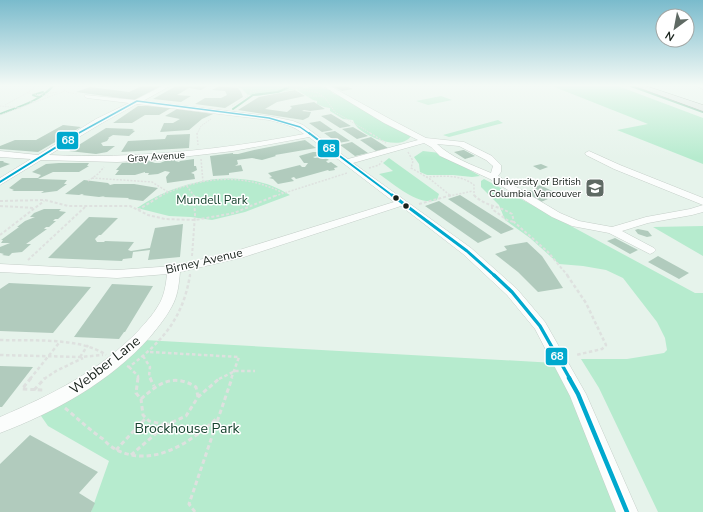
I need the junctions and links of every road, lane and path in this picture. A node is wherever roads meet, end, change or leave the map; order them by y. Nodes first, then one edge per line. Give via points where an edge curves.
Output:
1 (15, 110) edge
2 (121, 110) edge
3 (204, 110) edge
4 (333, 110) edge
5 (367, 110) edge
6 (0, 112) edge
7 (5, 113) junction
8 (0, 115) edge
9 (310, 135) junction
10 (425, 140) junction
11 (400, 148) junction
12 (589, 153) dead end
13 (0, 154) edge
14 (200, 154) junction
15 (39, 158) junction
16 (346, 162) junction
17 (106, 164) dead end
18 (358, 170) junction
19 (426, 177) junction
20 (493, 177) junction
21 (92, 178) junction
22 (88, 181) dead end
23 (0, 182) edge
24 (203, 182) junction
25 (187, 186) junction
26 (473, 191) junction
27 (168, 192) junction
28 (283, 193) junction
29 (451, 196) junction
30 (45, 200) junction
31 (0, 201) edge
32 (5, 202) junction
33 (703, 202) edge
34 (401, 203) junction
35 (0, 205) edge
36 (418, 205) dead end
37 (492, 206) junction
38 (85, 207) junction
39 (35, 208) junction
40 (703, 208) edge
41 (138, 210) junction
42 (692, 212) junction
43 (703, 217) edge
44 (195, 220) junction
45 (514, 222) junction
46 (612, 230) junction
47 (0, 235) edge
48 (650, 250) dead end
49 (191, 266) junction
50 (0, 268) edge
51 (19, 269) junction
52 (174, 270) junction
53 (0, 340) edge
54 (59, 343) junction
55 (88, 346) junction
56 (150, 352) junction
57 (0, 355) edge
58 (576, 355) dead end
59 (86, 356) junction
60 (143, 356) junction
61 (48, 357) junction
62 (80, 357) junction
63 (117, 360) junction
64 (235, 371) junction
65 (255, 371) dead end
66 (154, 386) junction
67 (34, 390) junction
68 (48, 391) dead end
69 (198, 397) junction
70 (141, 399) junction
71 (64, 407) dead end
72 (219, 417) junction
73 (144, 419) junction
74 (0, 425) edge
75 (166, 425) junction
76 (116, 450) junction
77 (131, 455) junction
78 (195, 512) edge
79 (627, 512) edge

1 - 7 path
2 - 15 street
3 - 9 street via 280,120 300,127
4 - 11 path via 385,143 395,144
5 - 10 street
6 - 7 path
7 - 8 path
9 - 14 street, Gray Avenue
9 - 16 street
10 - 11 street
10 - 20 street via 454,160
10 - 20 street via 461,144 489,158 497,165 497,172
11 - 16 street
11 - 19 path via 408,152 413,162 412,168
12 - 33 street
13 - 15 street, Gray Avenue
14 - 15 street, Gray Avenue via 123,159
14 - 24 path
15 - 23 street
16 - 18 street
17 - 21 path
18 - 28 path
18 - 34 street
19 - 26 path via 460,178 470,181 474,185
19 - 29 path
20 - 46 street via 556,215 576,224
21 - 22 path
21 - 27 path via 152,182
24 - 25 path
24 - 28 path via 252,182 274,187
25 - 27 path
25 - 44 path via 194,196
26 - 29 path via 463,191
26 - 37 path via 474,196
27 - 41 path
28 - 44 path via 234,213
29 - 36 path
30 - 32 path
30 - 38 path
30 - 39 path
31 - 32 path
32 - 35 path
34 - 49 street, Birney Avenue via 240,254
34 - 79 street via 492,272 540,326 578,394
35 - 39 path
37 - 45 path via 500,215
37 - 45 path via 505,209 512,214
38 - 41 path via 116,205 130,206
38 - 51 path
39 - 47 path
40 - 42 street
41 - 44 path via 165,219
42 - 43 street
42 - 46 street via 646,220
44 - 49 path
45 - 58 path via 548,252 569,278 586,302 606,345 602,349
46 - 48 street
49 - 52 street, Birney Avenue
49 - 56 path via 185,305 167,333
50 - 51 street, Birney Avenue
51 - 52 street, Birney Avenue via 117,274
52 - 63 street, Webber Lane via 169,298 161,313 138,342
53 - 54 path
54 - 55 path
54 - 61 path
55 - 62 path
55 - 63 path via 102,350
56 - 60 path
56 - 64 path via 239,357
57 - 61 path
59 - 62 path
59 - 63 path
59 - 67 path via 52,373
60 - 63 path
60 - 66 path via 150,367 149,376
61 - 62 path
61 - 67 path via 22,389
63 - 70 path via 138,376 136,393
63 - 74 street, Webber Lane via 65,396
64 - 65 path
64 - 69 path via 223,376
64 - 72 path
66 - 69 path via 172,379 188,381 196,387
66 - 70 path
67 - 68 path
69 - 75 path via 186,416
70 - 73 path via 140,410
71 - 76 path
72 - 77 path via 178,448 159,455
72 - 78 path via 189,504
73 - 75 path via 154,424
73 - 76 path
75 - 77 path
76 - 77 path

